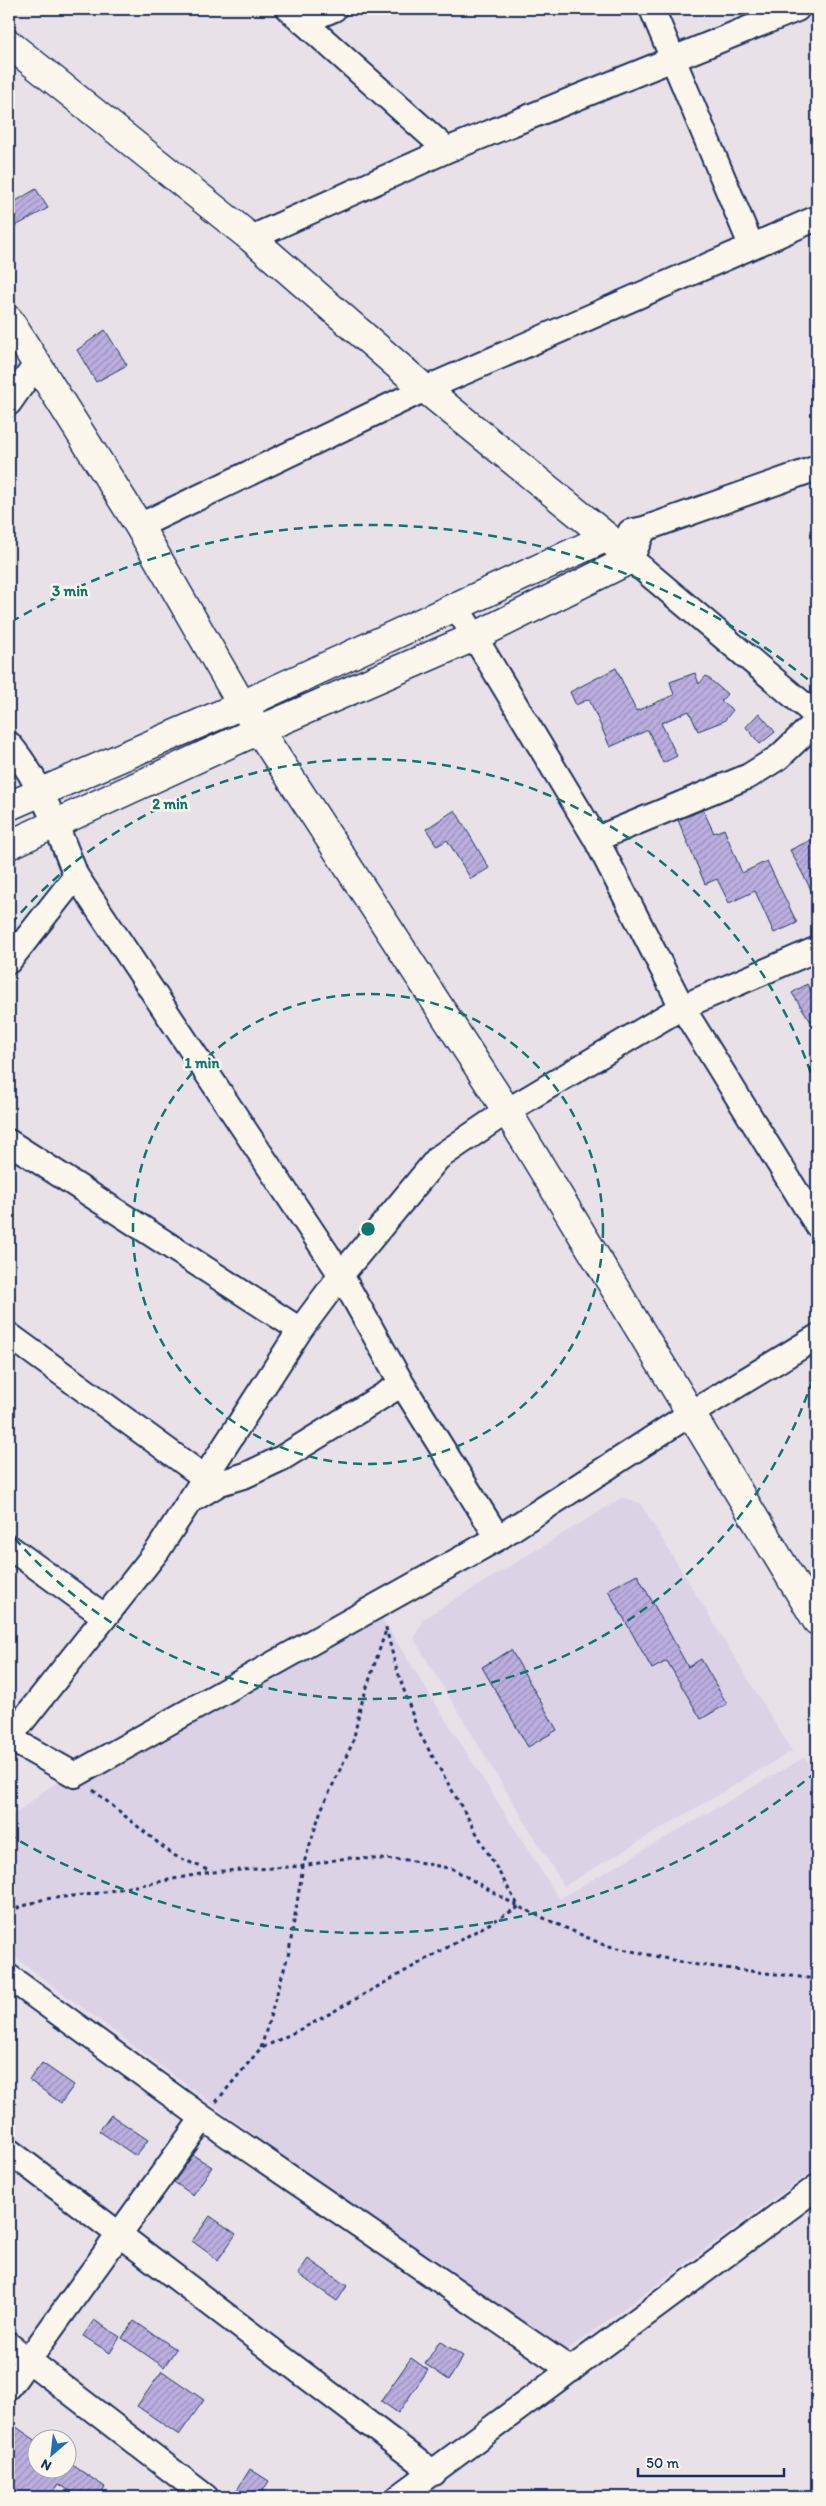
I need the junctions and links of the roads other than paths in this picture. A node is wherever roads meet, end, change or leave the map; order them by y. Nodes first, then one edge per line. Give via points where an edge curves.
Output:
1 (334, 9) edge
2 (652, 9) edge
3 (797, 9) edge
4 (296, 15) edge
5 (9, 44) edge
6 (673, 59) junction
7 (447, 150) junction
8 (817, 218) edge
9 (252, 238) junction
10 (752, 245) junction
11 (9, 320) edge
12 (37, 363) junction
13 (424, 389) junction
14 (9, 403) edge
15 (817, 468) edge
16 (139, 526) junction
17 (644, 529) junction
18 (607, 537) junction
19 (631, 559) junction
20 (456, 606) junction
21 (474, 636) junction
22 (242, 705) junction
23 (817, 716) edge
24 (817, 721) edge
25 (260, 730) junction
26 (9, 744) edge
27 (40, 792) junction
28 (9, 806) edge
29 (56, 824) junction
30 (596, 839) junction
31 (9, 845) edge
32 (76, 876) junction
33 (817, 949) edge
34 (9, 961) edge
35 (682, 1007) junction
36 (507, 1111) junction
37 (9, 1142) edge
38 (817, 1225) edge
39 (341, 1275) junction
40 (300, 1330) junction
41 (9, 1335) edge
42 (817, 1336) edge
43 (402, 1384) junction
44 (690, 1414) junction
45 (204, 1477) junction
46 (190, 1502) junction
47 (498, 1538) junction
48 (9, 1547) edge
49 (104, 1616) junction
50 (817, 1621) edge
51 (9, 1738) edge
52 (9, 1977) edge
53 (203, 2118) junction
54 (9, 2151) edge
55 (817, 2188) edge
56 (120, 2233) junction
57 (9, 2345) edge
58 (29, 2359) junction
59 (571, 2370) junction
60 (9, 2387) edge
61 (434, 2473) junction
62 (206, 2497) edge
63 (399, 2497) edge

1 - 4 street
2 - 6 street
3 - 6 street
4 - 7 street
5 - 9 street
6 - 7 street
6 - 10 street
7 - 9 street
8 - 10 street
9 - 13 street
10 - 13 street
11 - 12 street
12 - 14 street
12 - 16 street
13 - 16 street
13 - 18 street
15 - 17 street
16 - 22 street
17 - 18 street
17 - 19 street
18 - 19 street
18 - 20 street
19 - 21 street
19 - 23 street
20 - 21 street
20 - 22 street
21 - 25 street
21 - 30 street
22 - 25 street
22 - 27 street
24 - 30 street via 779,757 749,776
25 - 29 street
25 - 36 street
26 - 27 street
27 - 28 street
27 - 29 street
29 - 31 street
29 - 32 street
30 - 35 street
32 - 34 street
32 - 39 street
33 - 35 street
35 - 36 street
35 - 38 street
36 - 39 street via 438,1158
36 - 44 street
37 - 40 street
39 - 40 street
39 - 43 street
40 - 45 street
41 - 45 street
42 - 44 street
43 - 46 street via 282,1458 220,1483
43 - 47 street
44 - 47 street
44 - 50 street
45 - 46 street
46 - 49 street via 158,1550
47 - 51 street via 75,1775
48 - 49 street
49 - 51 street
52 - 53 street
53 - 56 street
53 - 59 street
54 - 56 street
55 - 59 street
56 - 58 street
56 - 61 street
57 - 58 street
58 - 60 street
58 - 62 street
59 - 61 street
61 - 63 street

